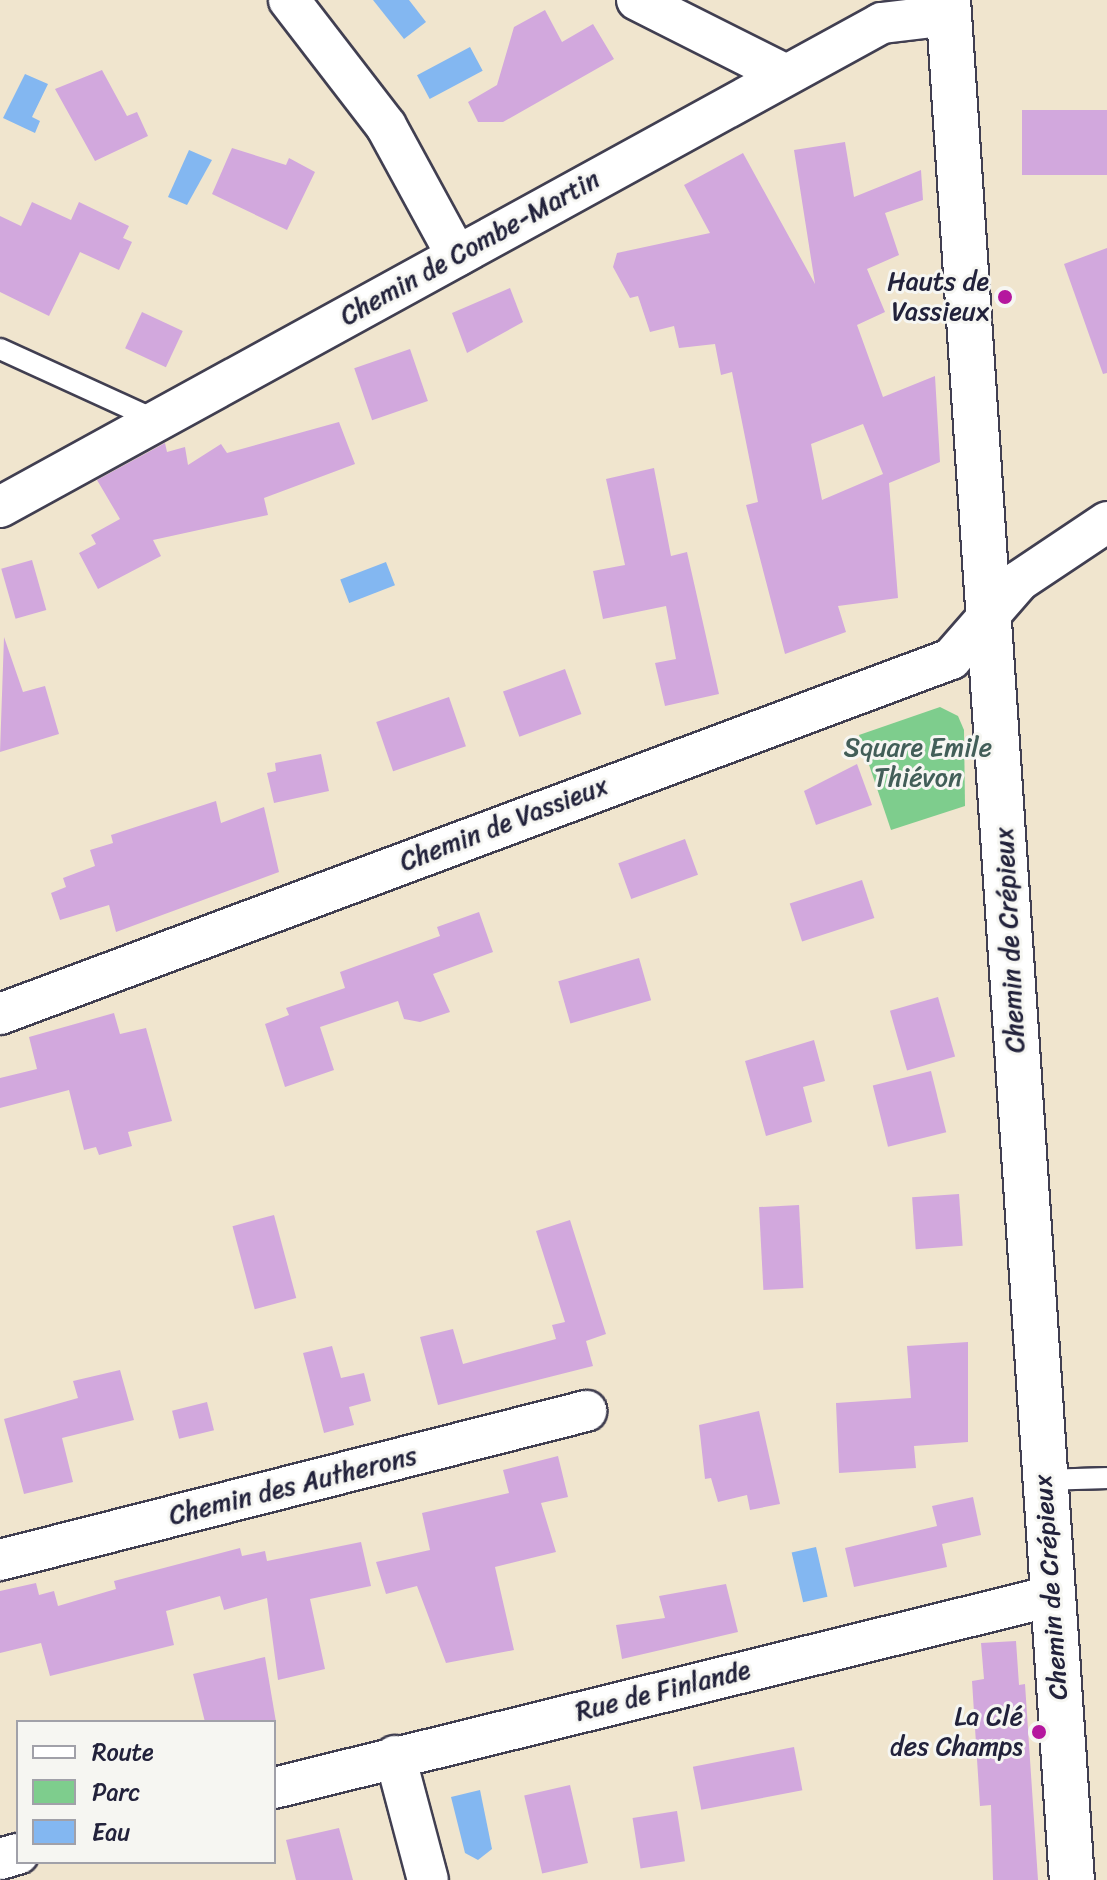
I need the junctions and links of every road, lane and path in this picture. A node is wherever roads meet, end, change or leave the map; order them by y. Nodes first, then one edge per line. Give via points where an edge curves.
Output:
1 (289, 0) edge
2 (637, 0) edge
3 (948, 8) edge
4 (784, 74) junction
5 (457, 256) junction
6 (0, 349) edge
7 (158, 421) junction
8 (0, 507) edge
9 (1107, 522) edge
10 (989, 609) junction
11 (0, 1014) edge
12 (586, 1411) dead end
13 (1107, 1478) edge
14 (1044, 1480) junction
15 (0, 1560) edge
16 (1052, 1596) junction
17 (395, 1756) junction
18 (276, 1787) edge
19 (428, 1880) edge
20 (1072, 1880) edge

1 - 5 street via 386,126
2 - 4 street
3 - 4 street, Chemin de Combe-Martin via 882,23
3 - 10 street, Chemin de Crépieux
4 - 5 street, Chemin de Combe-Martin
5 - 7 street, Chemin de Combe-Martin
6 - 7 lane
7 - 8 street, Chemin de Combe-Martin
9 - 10 street, Chemin de Vassieux
10 - 11 street, Chemin de Vassieux via 951,659
10 - 14 street, Chemin de Crépieux
12 - 15 street, Chemin des Autherons
13 - 14 lane
14 - 16 street, Chemin de Crépieux
16 - 17 street, Rue de Finlande
16 - 20 street, Chemin de Crépieux
17 - 18 street, Rue de Finlande
17 - 19 street

